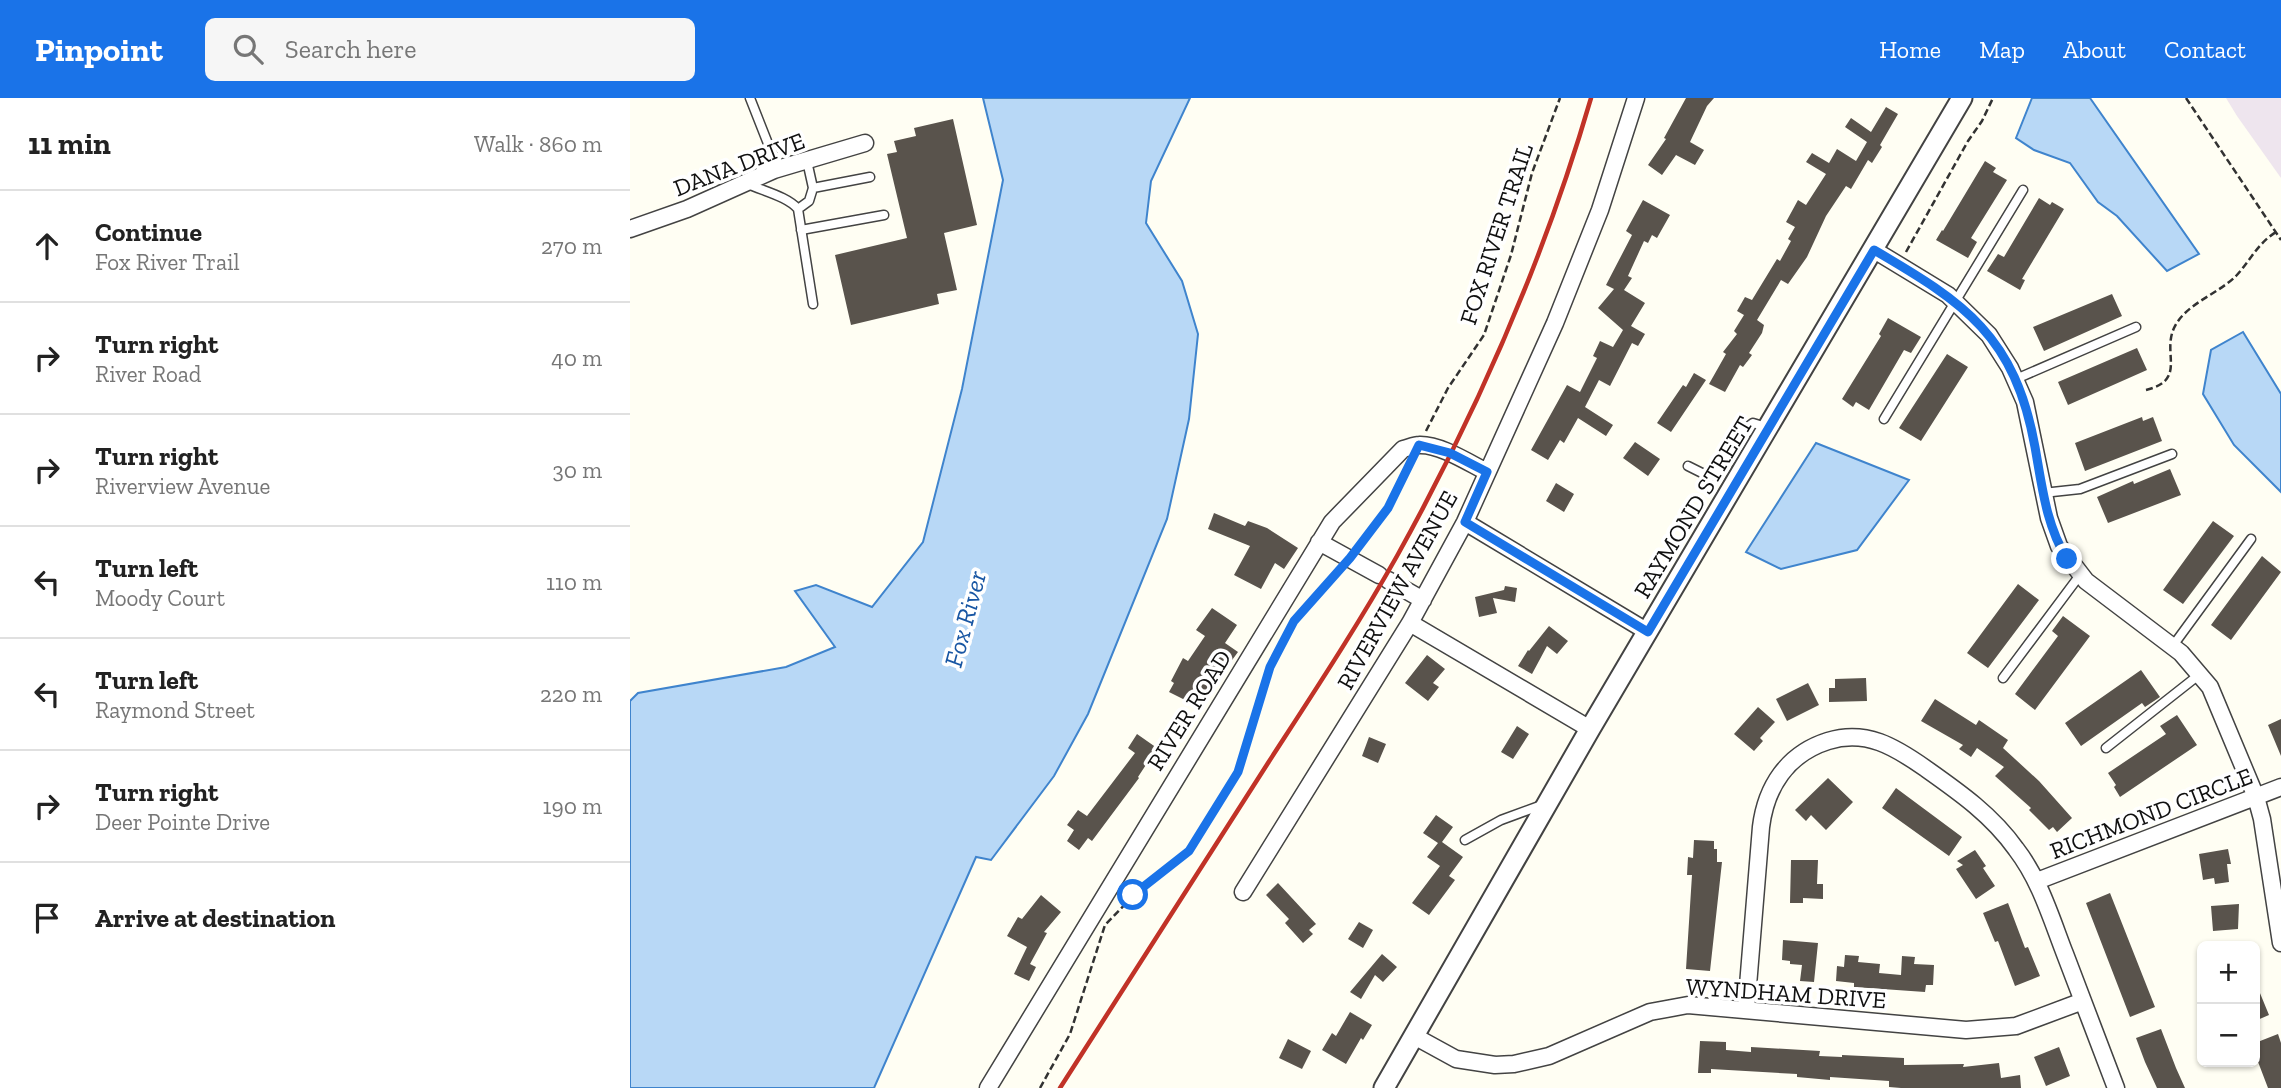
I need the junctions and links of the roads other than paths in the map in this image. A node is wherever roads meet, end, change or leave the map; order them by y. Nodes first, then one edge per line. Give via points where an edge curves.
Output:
1 (750, 98) edge
2 (1636, 98) edge
3 (1962, 98) edge
4 (865, 143) dead end
5 (807, 161) junction
6 (778, 169) junction
7 (870, 177) dead end
8 (746, 183) junction
9 (813, 188) junction
10 (2023, 190) dead end
11 (798, 209) junction
12 (884, 215) dead end
13 (630, 229) edge
14 (801, 230) junction
15 (1874, 250) junction
16 (1956, 301) junction
17 (813, 304) dead end
18 (2136, 327) dead end
19 (2015, 379) junction
20 (1884, 419) dead end
21 (1768, 428) junction
22 (2172, 454) dead end
23 (1688, 466) dead end
24 (1487, 472) junction
25 (2043, 493) junction
26 (1465, 522) junction
27 (2251, 539) dead end
28 (1319, 542) junction
29 (2080, 575) junction
30 (1423, 600) junction
31 (1410, 623) junction
32 (1648, 632) junction
33 (2172, 647) junction
34 (2200, 674) junction
35 (2003, 678) dead end
36 (1590, 729) junction
37 (2106, 748) dead end
38 (2281, 788) edge
39 (2256, 797) junction
40 (1548, 802) junction
41 (1465, 840) dead end
42 (2037, 881) junction
43 (1243, 892) dead end
44 (2277, 892) edge
45 (2281, 943) edge
46 (2083, 1001) junction
47 (1746, 1010) junction
48 (1414, 1036) junction
49 (988, 1088) edge
50 (1384, 1088) edge
51 (2116, 1088) edge

1 - 6 lane
2 - 24 street, RIVERVIEW AVENUE via 1600,209 1560,310
3 - 15 street, RAYMOND STREET
4 - 5 street, DANA DRIVE
5 - 6 street, DANA DRIVE
5 - 9 lane
6 - 8 street, DANA DRIVE
7 - 9 lane
8 - 11 lane via 791,201
8 - 13 street, DANA DRIVE
9 - 11 lane via 809,201
10 - 16 lane
11 - 14 lane
12 - 14 lane
14 - 17 lane
15 - 16 street
15 - 21 street, RAYMOND STREET
16 - 19 street via 1989,335
16 - 20 lane
18 - 19 lane
19 - 25 street via 2030,418
21 - 23 lane via 1754,423 1745,429 1714,477
21 - 32 street, RAYMOND STREET
22 - 25 lane via 2080,489
24 - 26 street, RIVERVIEW AVENUE
24 - 28 street, RIVER ROAD via 1450,453 1419,445 1403,449 1332,522
25 - 29 street via 2059,546
26 - 30 street, RIVERVIEW AVENUE
26 - 32 street
27 - 33 lane
28 - 30 street
28 - 49 street, RIVER ROAD
29 - 33 street
29 - 35 lane
30 - 31 street, RIVERVIEW AVENUE
31 - 36 street
31 - 43 street, RIVERVIEW AVENUE
32 - 36 street, RAYMOND STREET
33 - 34 street
34 - 37 lane
34 - 39 street via 2220,707
36 - 40 street, RAYMOND STREET
38 - 39 street, RICHMOND CIRCLE
39 - 42 street, RICHMOND CIRCLE
39 - 44 street
40 - 41 lane
40 - 48 street, RAYMOND STREET
42 - 46 street
42 - 47 street via 2016,848 1985,814 1893,747 1842,737 1810,748 1785,767 1763,810
44 - 45 street
46 - 47 street, WYNDHAM DRIVE via 2016,1026 1982,1030
46 - 51 street
47 - 48 street, WYNDHAM DRIVE via 1688,1006 1650,1012 1549,1056 1514,1064 1456,1059
48 - 50 street, RAYMOND STREET

